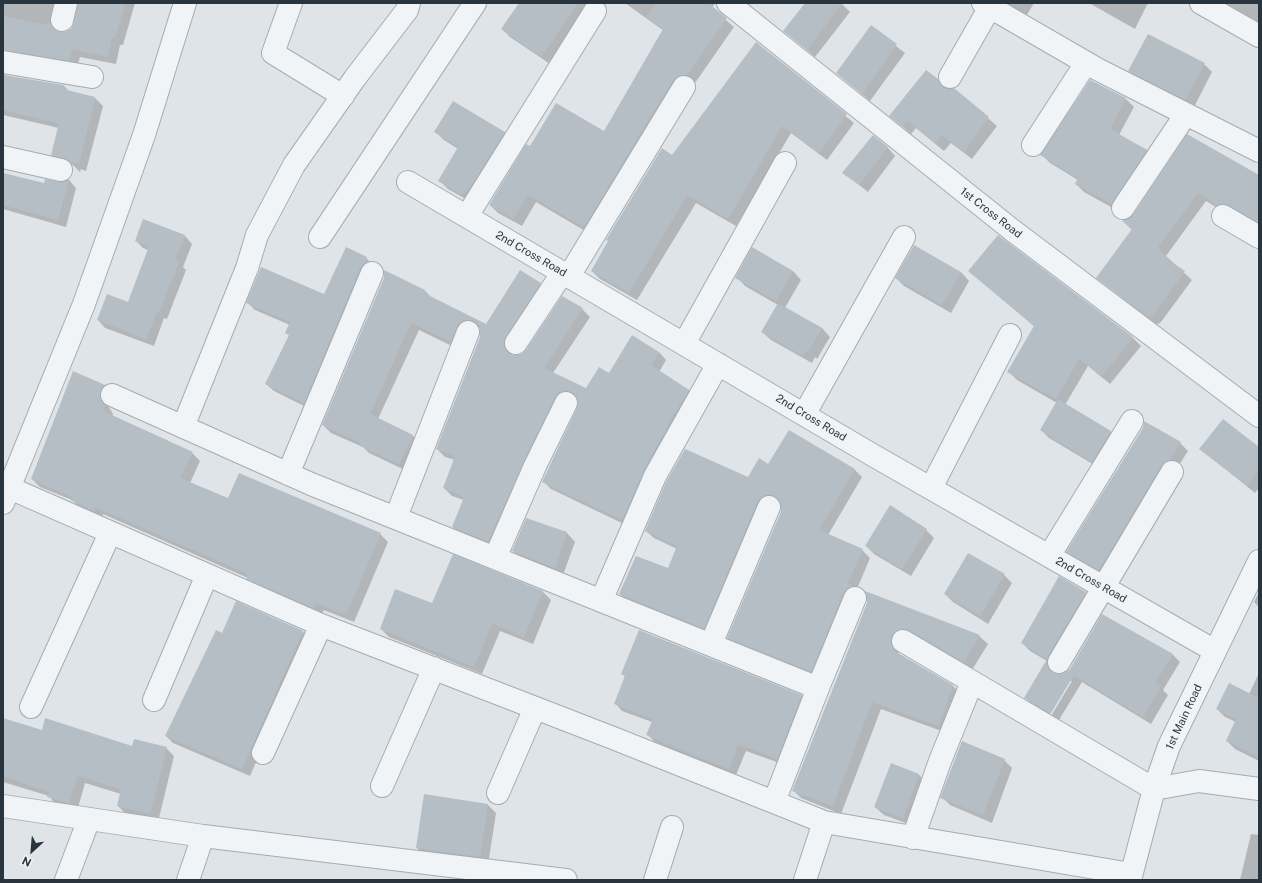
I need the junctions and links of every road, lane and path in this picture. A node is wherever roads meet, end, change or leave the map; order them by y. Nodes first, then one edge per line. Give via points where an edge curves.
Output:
1 (185, 3) edge
2 (291, 3) edge
3 (410, 3) edge
4 (476, 3) edge
5 (728, 3) edge
6 (1201, 3) edge
7 (987, 5) edge
8 (595, 12) dead end
9 (1259, 36) edge
10 (3, 62) edge
11 (1086, 63) junction
12 (92, 77) dead end
13 (950, 77) dead end
14 (684, 87) dead end
15 (343, 96) junction
16 (1186, 114) junction
17 (1033, 145) dead end
18 (1259, 151) edge
19 (3, 157) edge
20 (785, 163) dead end
21 (61, 170) dead end
22 (408, 182) dead end
23 (1122, 208) dead end
24 (467, 216) junction
25 (1223, 216) dead end
26 (320, 237) dead end
27 (904, 237) dead end
28 (1259, 237) edge
29 (372, 274) dead end
30 (566, 274) junction
31 (468, 332) dead end
32 (1010, 335) dead end
33 (516, 343) dead end
34 (684, 344) junction
35 (718, 364) junction
36 (112, 395) dead end
37 (566, 403) dead end
38 (805, 413) junction
39 (1259, 416) edge
40 (1132, 421) dead end
41 (183, 426) junction
42 (1172, 472) dead end
43 (288, 474) junction
44 (931, 488) junction
45 (5, 492) edge
46 (769, 507) dead end
47 (396, 517) junction
48 (110, 533) junction
49 (1049, 556) junction
50 (495, 558) junction
51 (1259, 561) edge
52 (207, 574) junction
53 (1103, 587) junction
54 (855, 598) dead end
55 (601, 601) junction
56 (321, 625) junction
57 (903, 641) dead end
58 (711, 644) junction
59 (1215, 651) junction
60 (1059, 662) dead end
61 (434, 668) junction
62 (972, 682) junction
63 (818, 688) junction
64 (154, 700) dead end
65 (31, 707) dead end
66 (535, 708) junction
67 (263, 753) dead end
68 (382, 786) dead end
69 (1154, 789) junction
70 (1259, 789) edge
71 (498, 793) dead end
72 (774, 802) junction
73 (3, 806) edge
74 (89, 819) junction
75 (824, 822) junction
76 (672, 827) dead end
77 (203, 836) junction
78 (913, 838) junction
79 (1130, 877) edge
80 (66, 880) edge
81 (188, 880) edge
82 (566, 880) edge
83 (655, 880) edge
84 (805, 880) edge

1 - 45 street via 144,135 84,304
2 - 15 street via 273,53
3 - 15 street
4 - 26 street
5 - 39 street, 1st Cross Road via 1012,230
6 - 9 street
7 - 11 street
7 - 13 street
8 - 24 street
10 - 12 street
11 - 16 street
11 - 17 street
14 - 30 street
15 - 41 street via 294,165 257,235 247,268
16 - 18 street
16 - 23 street
19 - 21 street
20 - 34 street
22 - 24 street, 2nd Cross Road
24 - 30 street, 2nd Cross Road
25 - 28 street
27 - 38 street
29 - 43 street
30 - 33 street
30 - 34 street, 2nd Cross Road
31 - 47 street
32 - 44 street
34 - 35 street, 2nd Cross Road
35 - 38 street, 2nd Cross Road
35 - 55 street via 655,476
36 - 41 street
37 - 50 street
38 - 44 street, 2nd Cross Road
40 - 49 street
41 - 43 street
42 - 53 street
43 - 47 street
44 - 49 street, 2nd Cross Road
45 - 48 street
46 - 58 street
47 - 50 street
48 - 52 street
48 - 65 street
49 - 53 street, 2nd Cross Road
50 - 55 street
51 - 59 street, 1st Main Road
52 - 56 street
52 - 64 street
53 - 59 street, 2nd Cross Road
53 - 60 street
54 - 63 street
55 - 58 street
56 - 61 street
56 - 67 street
57 - 62 street
58 - 63 street
59 - 69 street, 1st Main Road via 1169,746
61 - 66 street
61 - 68 street
62 - 69 street
62 - 78 street via 940,760
63 - 72 street
66 - 71 street
66 - 72 street
69 - 70 street via 1199,781
69 - 79 street, 1st Main Road
72 - 75 street
73 - 74 street
74 - 77 street
74 - 80 street
75 - 78 street
75 - 84 street
76 - 83 street
77 - 81 street
77 - 82 street
78 - 79 street

